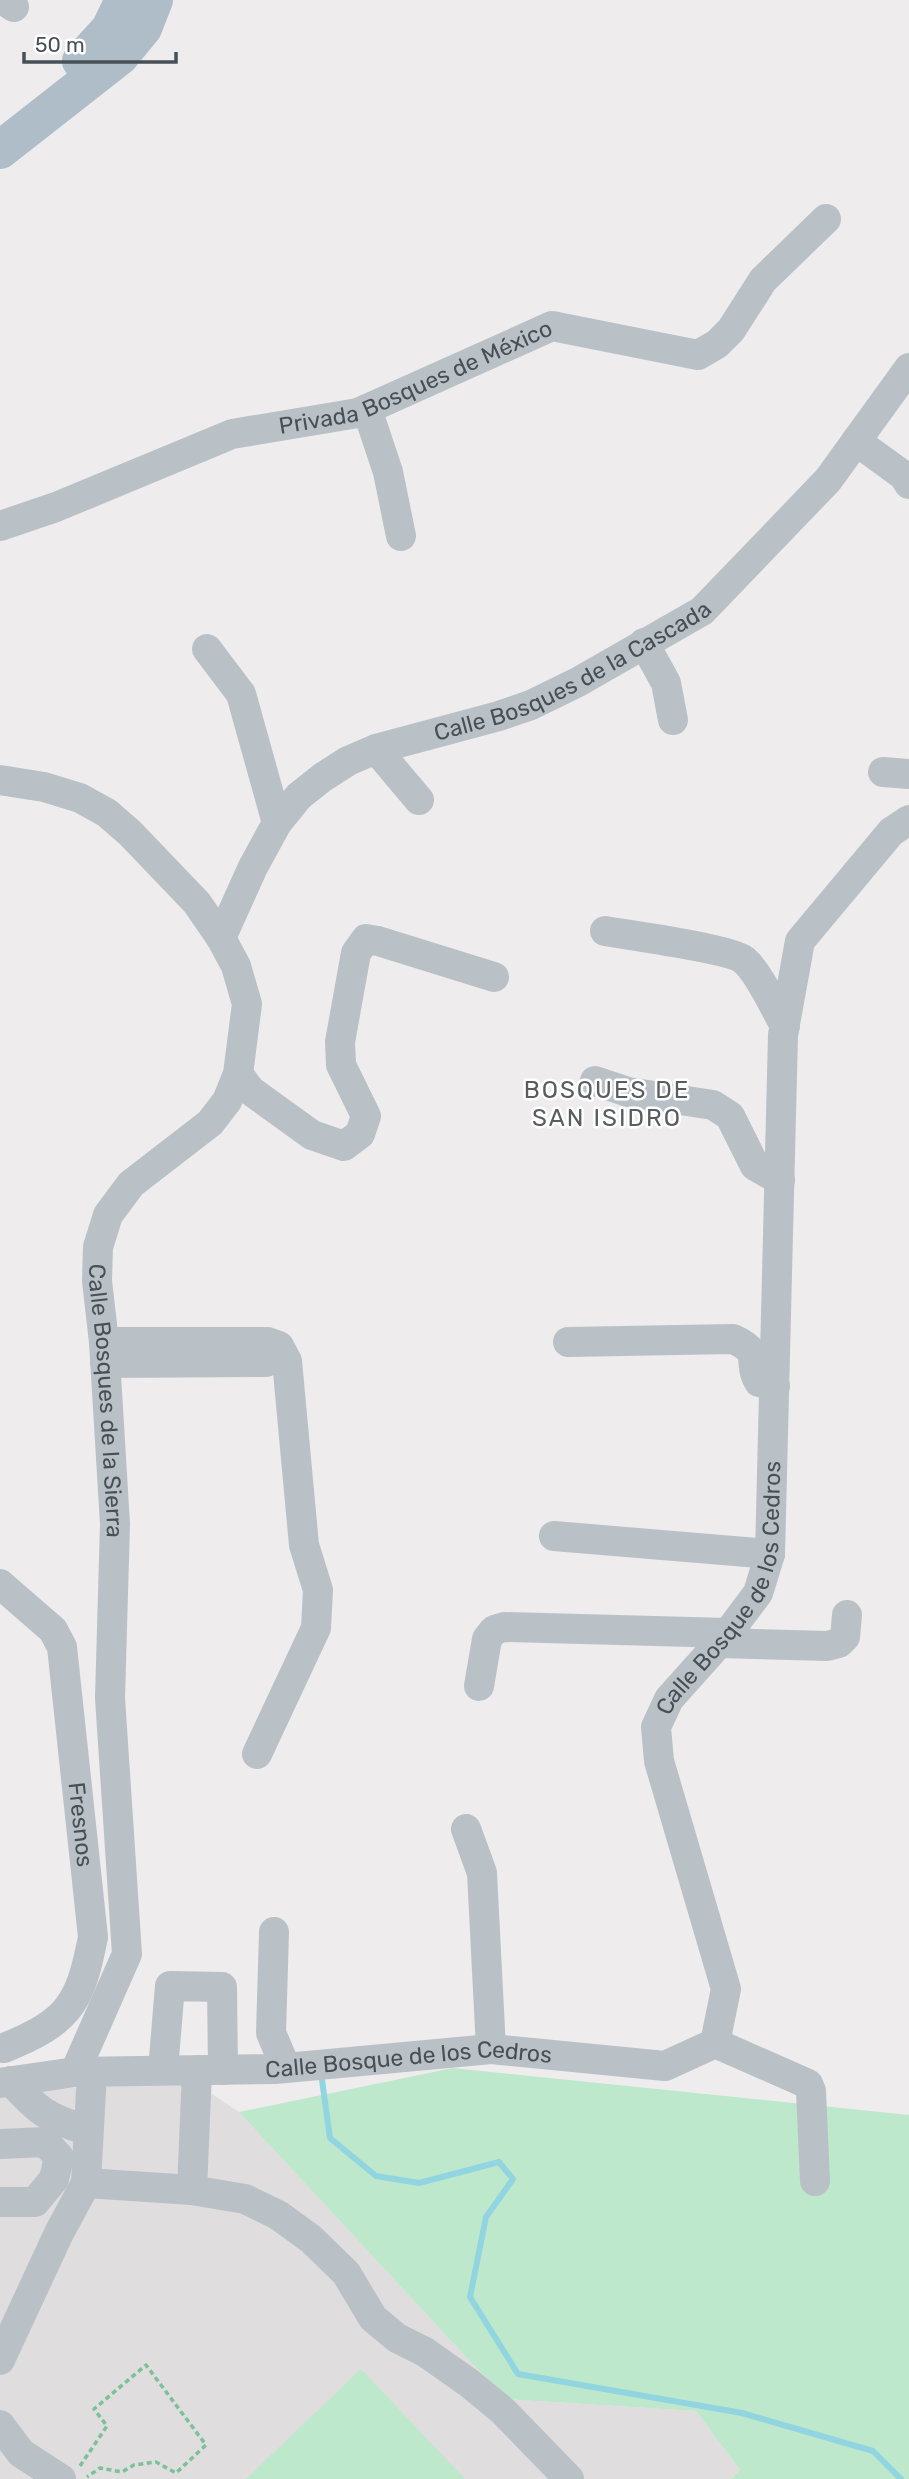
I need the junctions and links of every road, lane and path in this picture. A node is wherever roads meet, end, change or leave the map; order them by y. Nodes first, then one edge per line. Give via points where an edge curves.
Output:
1 (124, 0) edge
2 (154, 0) edge
3 (0, 124) edge
4 (0, 150) edge
5 (827, 219) dead end
6 (909, 368) edge
7 (368, 409) junction
8 (856, 441) junction
9 (909, 484) edge
10 (0, 526) edge
11 (401, 536) dead end
12 (644, 643) junction
13 (207, 649) dead end
14 (673, 720) dead end
15 (376, 749) junction
16 (0, 780) edge
17 (419, 800) dead end
18 (909, 820) edge
19 (277, 823) junction
20 (605, 930) dead end
21 (221, 938) junction
22 (494, 977) dead end
23 (785, 1026) junction
24 (238, 1074) junction
25 (595, 1081) dead end
26 (779, 1180) junction
27 (568, 1342) dead end
28 (105, 1352) junction
29 (775, 1386) junction
30 (554, 1536) dead end
31 (770, 1554) junction
32 (0, 1584) edge
33 (847, 1615) dead end
34 (724, 1638) junction
35 (479, 1686) dead end
36 (257, 1754) dead end
37 (466, 1829) dead end
38 (274, 1932) dead end
39 (715, 2043) junction
40 (4, 2048) dead end
41 (491, 2049) junction
42 (286, 2068) junction
43 (163, 2070) junction
44 (210, 2070) junction
45 (83, 2072) junction
46 (6, 2082) edge
47 (87, 2130) junction
48 (0, 2144) edge
49 (815, 2181) dead end
50 (86, 2183) junction
51 (192, 2190) junction
52 (0, 2202) edge
53 (0, 2360) edge
54 (0, 2425) edge
55 (24, 2466) edge
56 (69, 2474) edge
57 (85, 2479) edge
58 (569, 2479) edge

1 - 3 main road via 110,29 81,61
2 - 4 main road via 143,29 120,55
5 - 7 street, Privada Bosques de México via 763,281 731,330 698,355 552,326
6 - 8 street, Calle Bosques de la Cascada
7 - 10 street, Privada Bosques de México via 232,434
7 - 11 street via 388,472
8 - 9 street via 904,475
8 - 12 street, Calle Bosques de la Cascada via 828,480 702,611
12 - 14 street via 666,683
12 - 15 street, Calle Bosques de la Cascada via 531,705
13 - 19 street via 241,694
15 - 17 street
15 - 19 street, Calle Bosques de la Cascada via 323,777 299,796
16 - 21 street, Calle Bosques de la Sierra via 80,798 107,813 173,876
18 - 23 street, Calle Bosque de los Cedros via 891,832 800,941
19 - 21 street, Calle Bosques de la Cascada
20 - 23 street via 743,958
21 - 24 street, Calle Bosques de la Sierra via 247,1004
22 - 24 street via 366,939 356,953 340,1042 341,1065 366,1116 360,1134 344,1146 312,1135 251,1091
23 - 26 street, Calle Bosque de los Cedros
24 - 28 street, Calle Bosques de la Sierra via 227,1101 210,1123 131,1184 108,1215 98,1247 97,1281
25 - 26 street via 628,1092 713,1105 730,1116 755,1166
26 - 29 street, Calle Bosque de los Cedros
27 - 29 street via 733,1339 753,1354 759,1382
28 - 36 street via 268,1342 279,1346 287,1361 304,1545 317,1590 316,1628
28 - 45 street, Calle Bosques de la Sierra via 115,1524 110,1698 127,1954
29 - 31 street, Calle Bosque de los Cedros
30 - 31 street
31 - 34 street, Calle Bosque de los Cedros via 758,1593
32 - 40 street, Fresnos via 53,1630 62,1647 93,1937 86,1975 69,2010 38,2034
33 - 34 street via 845,1637 827,1646
34 - 35 street via 504,1627 487,1639
34 - 39 street, Calle Bosque de los Cedros via 669,1699 656,1727 659,1761 726,1989
37 - 41 street via 482,1873
38 - 42 street via 271,2034
39 - 41 street, Calle Bosque de los Cedros via 665,2066
39 - 49 street via 808,2084
41 - 42 street, Calle Bosque de los Cedros
42 - 44 street, Calle Bosque de los Cedros
43 - 44 street, Calle Bosque de los Cedros
43 - 44 street via 170,1986 222,1987
43 - 45 street, Calle Bosque de los Cedros
44 - 51 street
45 - 46 street, Calle Bosque de los Cedros
45 - 47 street, Calle Bosques de la Sierra
46 - 47 street via 57,2122
47 - 50 street, Calle Bosques de la Sierra
48 - 52 street via 45,2142 59,2157 54,2179 35,2202
50 - 51 street
50 - 53 street
51 - 58 street via 245,2199 311,2239 346,2273 373,2318 469,2383
54 - 55 street
55 - 56 street
56 - 57 path via 107,2426 94,2409 146,2365 206,2445 176,2473 146,2462 122,2472 100,2468

